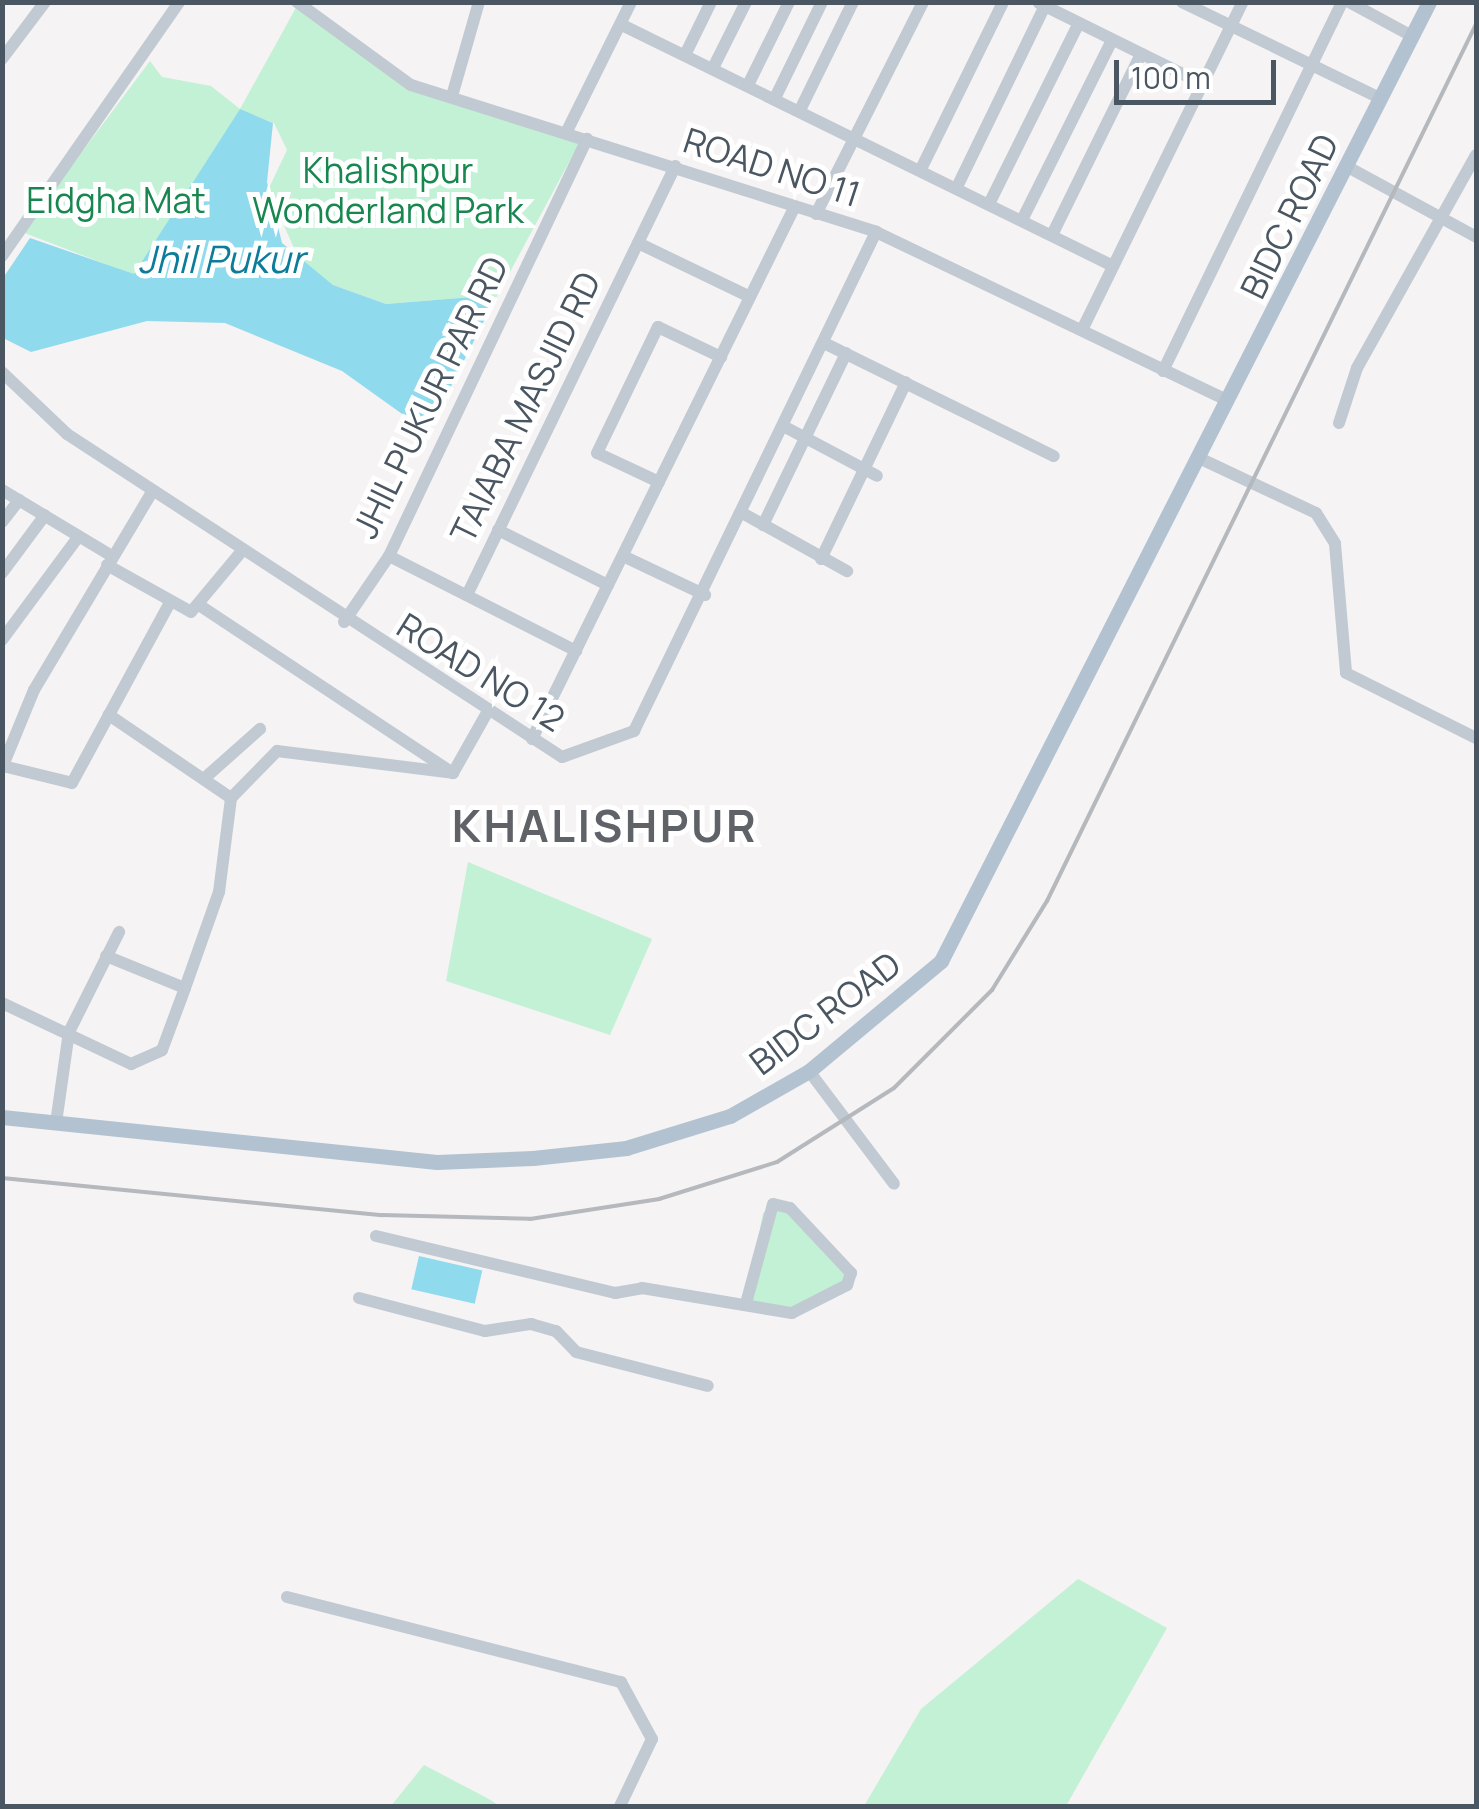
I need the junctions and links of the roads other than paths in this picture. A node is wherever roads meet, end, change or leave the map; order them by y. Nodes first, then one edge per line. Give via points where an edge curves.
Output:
1 (45, 2) edge
2 (179, 2) edge
3 (296, 2) edge
4 (480, 2) edge
5 (632, 2) edge
6 (711, 2) edge
7 (746, 2) edge
8 (789, 2) edge
9 (822, 2) edge
10 (853, 2) edge
11 (922, 2) edge
12 (1003, 2) edge
13 (1182, 2) edge
14 (1243, 2) edge
15 (1346, 2) edge
16 (1417, 2) edge
17 (1429, 2) edge
18 (1042, 4) edge
19 (1079, 23) junction
20 (622, 25) junction
21 (1231, 26) junction
22 (1408, 33) junction
23 (1112, 40) junction
24 (1141, 54) junction
25 (685, 55) junction
26 (2, 59) edge
27 (1311, 63) junction
28 (713, 68) junction
29 (1202, 84) junction
30 (748, 85) junction
31 (452, 96) junction
32 (1376, 96) junction
33 (776, 98) junction
34 (800, 110) junction
35 (566, 133) junction
36 (854, 135) junction
37 (587, 139) junction
38 (1476, 155) edge
39 (675, 166) junction
40 (1346, 166) junction
41 (921, 169) junction
42 (957, 188) junction
43 (990, 204) junction
44 (795, 206) junction
45 (816, 214) junction
46 (1443, 218) junction
47 (1022, 220) junction
48 (876, 232) junction
49 (1052, 235) junction
50 (1476, 237) edge
51 (638, 243) junction
52 (2, 256) edge
53 (1113, 266) junction
54 (750, 297) junction
55 (1082, 330) junction
56 (824, 343) junction
57 (846, 353) junction
58 (721, 357) junction
59 (1164, 370) junction
60 (2, 372) edge
61 (906, 382) junction
62 (1228, 402) junction
63 (1339, 423) dead end
64 (784, 427) junction
65 (805, 438) junction
66 (1054, 456) dead end
67 (1199, 458) junction
68 (871, 473) junction
69 (659, 482) junction
70 (2, 490) edge
71 (152, 492) junction
72 (19, 500) junction
73 (744, 514) junction
74 (44, 516) junction
75 (2, 522) edge
76 (762, 525) junction
77 (498, 530) junction
78 (79, 536) junction
79 (241, 552) junction
80 (389, 556) junction
81 (623, 556) junction
82 (822, 559) junction
83 (110, 561) junction
84 (846, 571) dead end
85 (2, 573) edge
86 (608, 585) junction
87 (466, 595) junction
88 (705, 595) junction
89 (169, 604) junction
90 (202, 608) junction
91 (344, 622) junction
92 (2, 640) edge
93 (576, 651) junction
94 (488, 712) junction
95 (109, 715) junction
96 (2, 723) edge
97 (260, 730) dead end
98 (15, 732) junction
99 (1476, 738) edge
100 (532, 740) junction
101 (3, 767) edge
102 (453, 773) junction
103 (207, 776) junction
104 (232, 798) junction
105 (118, 932) dead end
106 (106, 956) junction
107 (185, 988) junction
108 (2, 1003) edge
109 (69, 1032) junction
110 (809, 1071) junction
111 (2, 1117) edge
112 (56, 1123) junction
113 (894, 1184) dead end
114 (376, 1236) dead end
115 (359, 1298) dead end
116 (747, 1300) junction
117 (708, 1386) dead end
118 (287, 1597) dead end
119 (620, 1806) edge

1 - 26 street
2 - 52 street
3 - 31 street, ROAD NO 11 via 411,85
4 - 31 street
5 - 20 street
6 - 25 street
7 - 28 street
8 - 30 street
9 - 33 street
10 - 34 street
11 - 36 street
12 - 41 street
13 - 21 street
14 - 21 street
15 - 22 street
15 - 27 street
16 - 22 main road, BIDC ROAD
17 - 22 main road, BIDC ROAD
18 - 19 street
18 - 42 street
19 - 23 street
19 - 43 street
20 - 25 street
20 - 35 street
21 - 27 street
21 - 29 street
22 - 32 main road, BIDC ROAD
23 - 24 street
23 - 47 street
24 - 29 street
24 - 49 street
25 - 28 street
27 - 32 street
27 - 59 street
28 - 30 street
29 - 53 street
30 - 33 street
31 - 35 street, ROAD NO 11
32 - 40 main road, BIDC ROAD
32 - 62 main road, BIDC ROAD
33 - 34 street
34 - 36 street
35 - 37 street, ROAD NO 11
36 - 41 street
36 - 45 street
37 - 39 street, ROAD NO 11
37 - 80 street, JHIL PUKUR PAR RD
38 - 46 street
39 - 44 street, ROAD NO 11
39 - 51 street, TAIABA MASJID RD
40 - 46 street
40 - 62 main road, BIDC ROAD
41 - 42 street
42 - 43 street
43 - 47 street
44 - 45 street, ROAD NO 11
44 - 54 street
45 - 48 street, ROAD NO 11
46 - 50 street
46 - 63 street via 1357,368
47 - 49 street
48 - 55 street, ROAD NO 11
48 - 56 street, ROAD NO 12
49 - 53 street
51 - 54 street
51 - 77 street, TAIABA MASJID RD
53 - 55 street
54 - 58 street
55 - 59 street, ROAD NO 11
56 - 57 street
56 - 64 street, ROAD NO 12
57 - 61 street
57 - 65 street
58 - 69 street
58 - 69 street via 658,327 597,453
59 - 62 street, ROAD NO 11
60 - 71 street, ROAD NO 12 via 68,434
61 - 66 street
61 - 68 street
62 - 67 main road, BIDC ROAD
64 - 65 street
64 - 73 street, ROAD NO 12
65 - 68 street
65 - 76 street
67 - 99 street via 1316,514 1335,544 1346,673
67 - 110 main road, BIDC ROAD via 941,962
68 - 82 street
69 - 81 street
70 - 72 street
71 - 79 street, ROAD NO 12
71 - 83 street
72 - 74 street
72 - 75 street
73 - 76 street
73 - 88 street, ROAD NO 12
74 - 78 street
74 - 85 street
76 - 82 street
77 - 86 street
77 - 87 street, TAIABA MASJID RD
78 - 83 street
78 - 92 street
79 - 90 street
79 - 91 street, ROAD NO 12
80 - 87 street, TAIABA MASJID RD
80 - 91 street, JHIL PUKUR PAR RD
81 - 86 street
81 - 88 street
82 - 84 street
83 - 89 street
83 - 98 street
86 - 93 street
87 - 93 street
88 - 100 street, ROAD NO 12 via 629,737 562,757
89 - 90 street
89 - 95 street
90 - 102 street
91 - 94 street, ROAD NO 12
93 - 100 street
94 - 100 street, ROAD NO 12
94 - 102 street
95 - 101 street via 65,786
95 - 103 street
96 - 98 street
97 - 103 street
98 - 101 street
102 - 104 street via 278,751
103 - 104 street
104 - 107 street via 218,892
105 - 106 street
106 - 107 street
106 - 109 street
107 - 109 street via 157,1056 130,1064
108 - 109 street
109 - 112 street
110 - 112 main road, BIDC ROAD via 695,1126 626,1148 533,1158 438,1162
110 - 113 street
111 - 112 main road, BIDC ROAD
114 - 116 street via 615,1293 642,1288 716,1306
115 - 117 street via 484,1331 530,1324 556,1331 576,1352
116 - 116 street via 772,1204 790,1208 852,1272 848,1285 796,1312
118 - 119 street via 621,1682 652,1739

